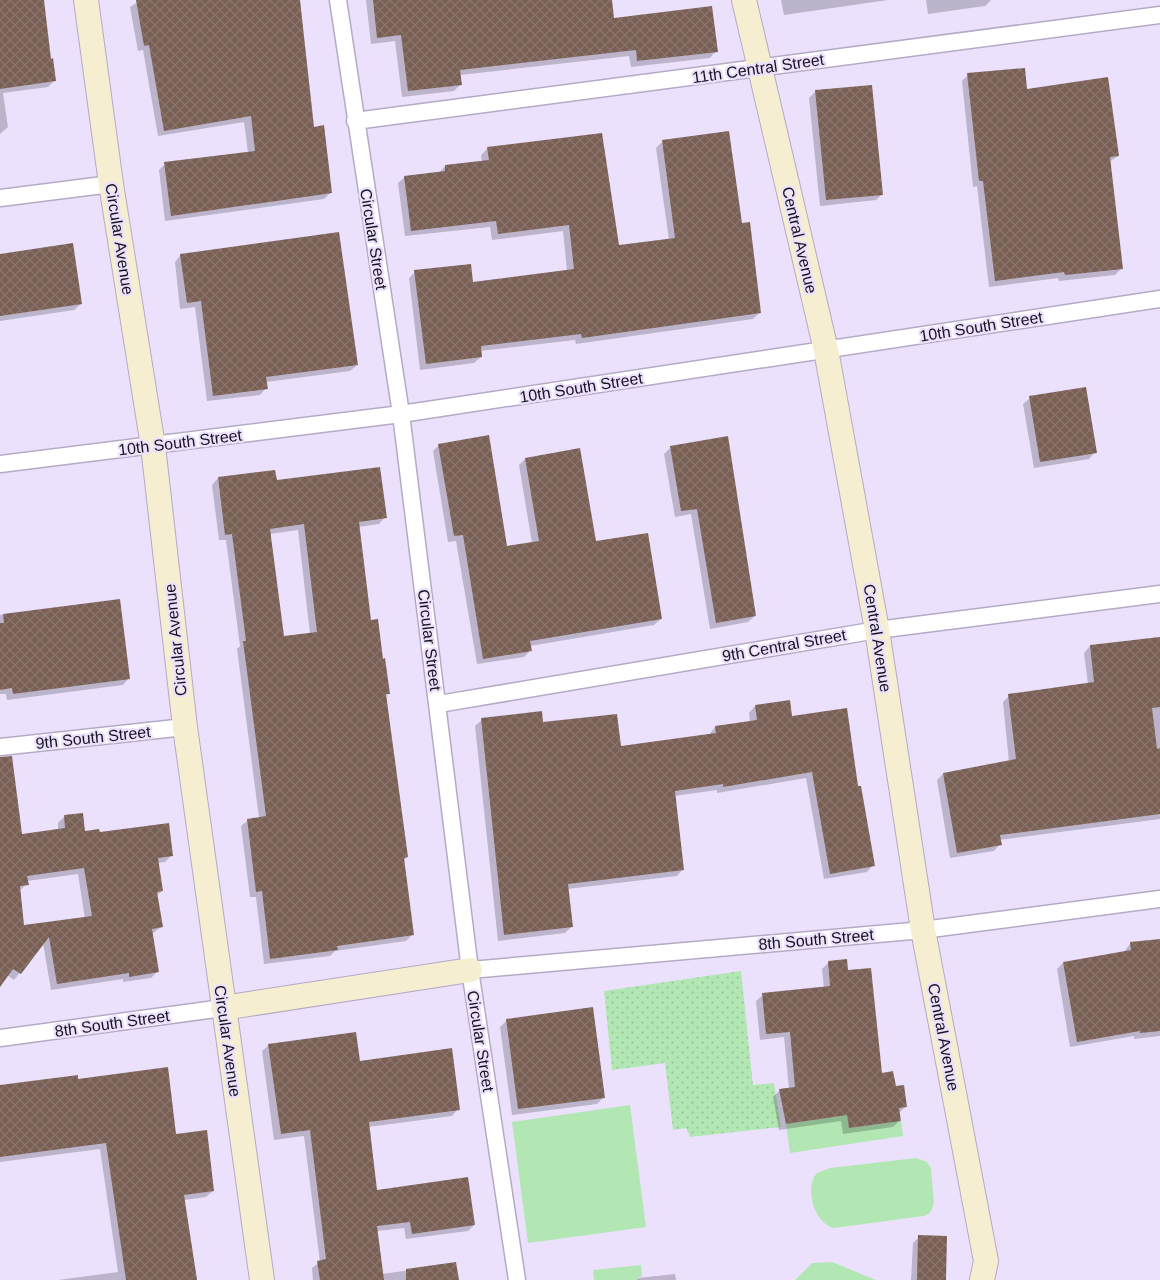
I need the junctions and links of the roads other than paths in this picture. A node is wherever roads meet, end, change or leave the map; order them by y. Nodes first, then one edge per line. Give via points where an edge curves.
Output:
1 (86, 0) edge
2 (338, 0) edge
3 (744, 0) edge
4 (1160, 15) edge
5 (760, 68) junction
6 (355, 121) junction
7 (111, 184) junction
8 (0, 198) edge
9 (1160, 299) edge
10 (826, 350) junction
11 (401, 414) junction
12 (153, 446) junction
13 (0, 464) edge
14 (1160, 594) edge
15 (878, 630) junction
16 (438, 704) junction
17 (185, 728) junction
18 (0, 747) edge
19 (1160, 899) edge
20 (923, 930) junction
21 (470, 970) junction
22 (223, 1008) junction
23 (0, 1038) edge
24 (262, 1280) edge
25 (517, 1280) edge
26 (982, 1280) edge

1 - 7 street, Circular Avenue
2 - 6 street, Circular Street
3 - 5 street, Central Avenue
4 - 5 street, 11th Central Street
5 - 6 street, 11th Central Street
5 - 10 street, Central Avenue
6 - 11 street, Circular Street
7 - 8 street
7 - 12 street, Circular Avenue
9 - 10 street, 10th South Street
10 - 11 street, 10th South Street
10 - 15 street, Central Avenue
11 - 12 street, 10th South Street
11 - 16 street, Circular Street
12 - 13 street, 10th South Street
12 - 17 street, Circular Avenue
14 - 15 street, 9th Central Street
15 - 16 street, 9th Central Street
15 - 20 street, Central Avenue
16 - 21 street, Circular Street
17 - 18 street, 9th South Street
17 - 22 street, Circular Avenue
19 - 20 street, 8th South Street
20 - 21 street, 8th South Street
20 - 26 street, Central Avenue via 986,1261
21 - 22 street
21 - 25 street, Circular Street
22 - 23 street, 8th South Street
22 - 24 street, Circular Avenue

